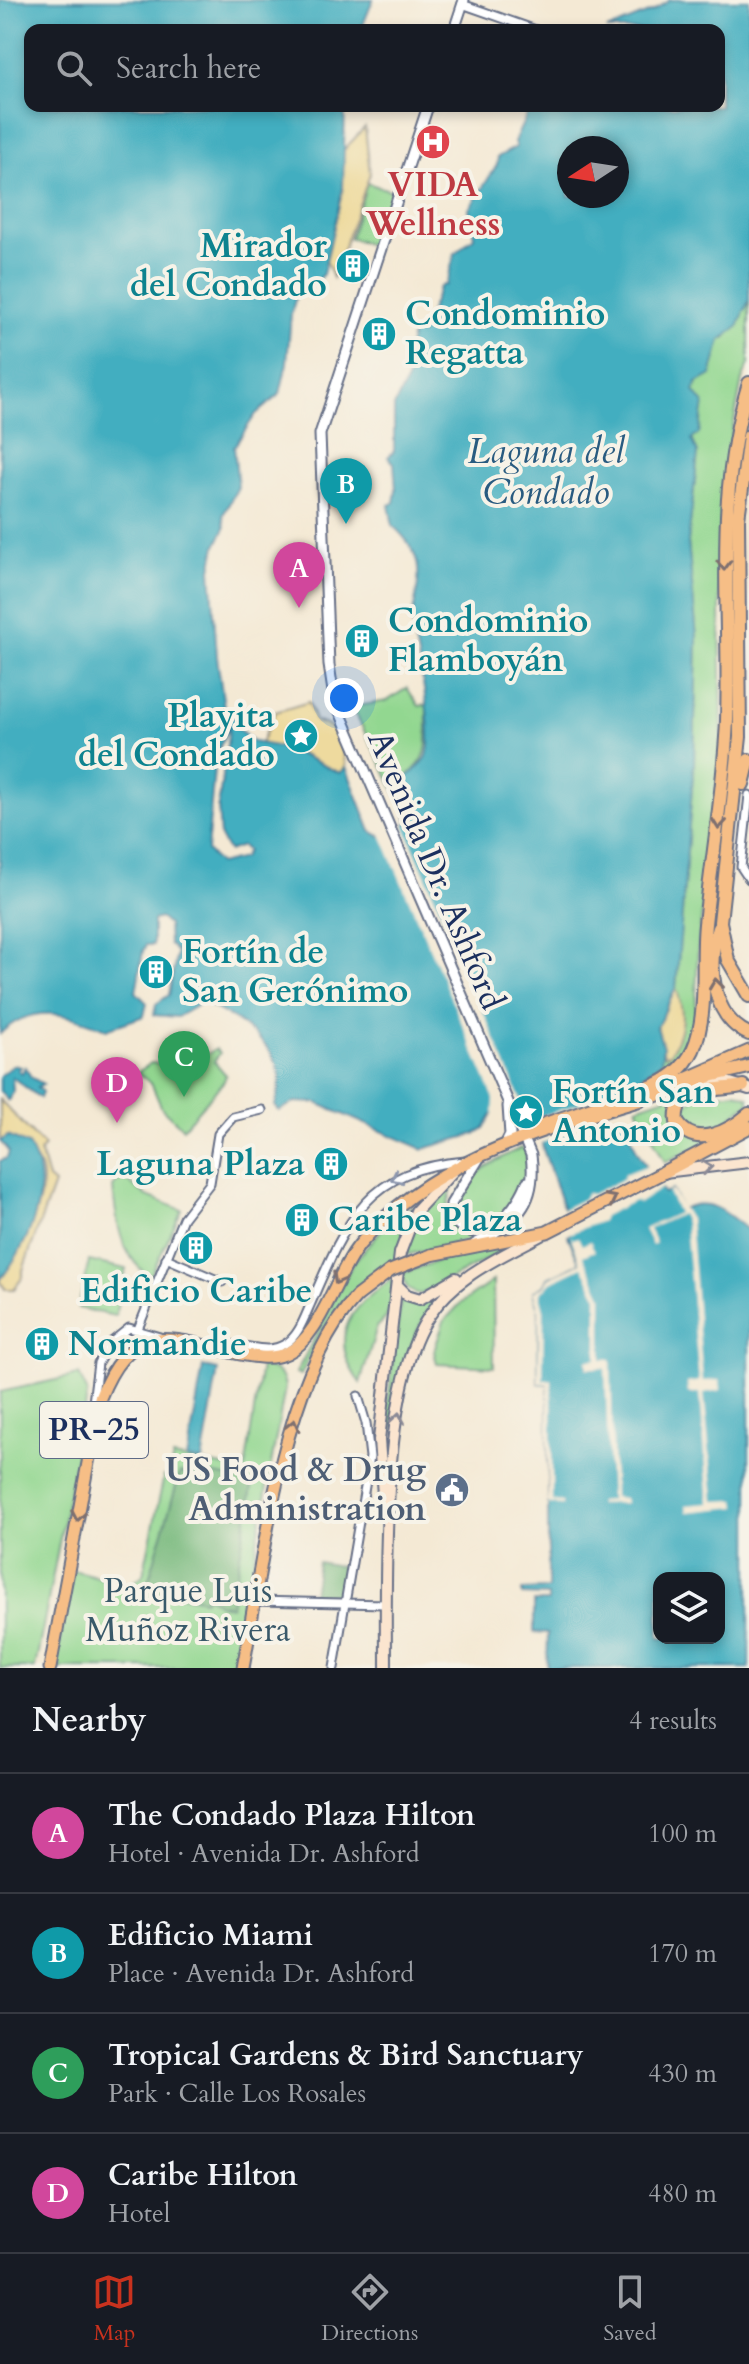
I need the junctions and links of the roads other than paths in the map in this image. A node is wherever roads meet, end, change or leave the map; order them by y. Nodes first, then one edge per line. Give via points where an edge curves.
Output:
1 (463, 2) edge
2 (456, 24) edge
3 (520, 24) edge
4 (426, 112) edge
5 (749, 383) edge
6 (749, 436) edge
7 (749, 760) edge
8 (749, 795) edge
9 (748, 808) edge
10 (734, 813) junction
11 (747, 840) edge
12 (749, 879) edge
13 (720, 922) junction
14 (749, 996) edge
15 (749, 1034) edge
16 (749, 1051) edge
17 (749, 1067) edge
18 (746, 1088) edge
19 (650, 1092) junction
20 (508, 1106) junction
21 (262, 1110) dead end
22 (747, 1120) edge
23 (530, 1134) junction
24 (506, 1143) junction
25 (476, 1158) junction
26 (749, 1162) edge
27 (533, 1168) junction
28 (454, 1170) junction
29 (664, 1172) junction
30 (553, 1229) junction
31 (472, 1246) junction
32 (166, 1258) junction
33 (475, 1271) junction
34 (222, 1282) dead end
35 (397, 1285) junction
36 (138, 1329) junction
37 (165, 1339) junction
38 (216, 1349) junction
39 (358, 1396) dead end
40 (87, 1468) junction
41 (387, 1523) junction
42 (256, 1601) junction
43 (345, 1603) junction
44 (386, 1604) junction
45 (50, 1668) edge
46 (243, 1668) edge
47 (334, 1668) edge
48 (386, 1668) edge

1 - 2 street
1 - 3 street
4 - 20 street, Avenida Dr. Ashford via 320,434 330,680
5 -> 19 highway via 726,487 727,716 697,1040 685,1064
6 - 10 highway via 738,519 741,698
7 - 10 highway
8 - 9 street
9 - 11 street
10 - 13 highway
11 - 12 street via 741,867
13 - 14 highway via 728,960
15 -> 13 highway via 729,1021 719,1003 713,954
16 - 19 main road
17 - 19 highway
18 - 19 main road via 735,1082
18 - 22 highway via 697,1092 676,1111 679,1126 700,1137
19 - 23 main road
20 - 23 street, Avenida Dr. Ashford
20 - 24 street
21 - 32 street via 225,1123 214,1148 210,1183 183,1218
22 - 29 highway
23 - 24 main road
23 - 27 street, Avenida Dr. Ashford
24 - 25 main road
25 - 27 street via 451,1204 456,1223 469,1231 491,1227 509,1213
25 - 28 main road
25 -> 38 street via 436,1164 379,1188 351,1216 288,1343 271,1349 232,1344
29 -> 26 main road
27 - 31 street via 531,1190 517,1215
28 - 35 main road via 410,1222
28 -> 38 main road, PR-25 via 404,1201 360,1244 302,1343 284,1355 260,1358
30 -> 29 main road
30 - 31 main road
30 - 33 main road
42 -> 31 main road, bridge via 276,1491 320,1346 357,1296 390,1271
32 - 34 street
32 - 36 street
33 - 35 main road via 420,1299
41 -> 33 main road via 396,1432 412,1351 429,1315
35 - 41 main road via 379,1440
36 - 37 street
36 - 40 street via 118,1336 98,1363 84,1447
37 - 38 main road, PR-25
37 - 40 main road, PR-25 via 130,1349 113,1367 100,1398
39 - 43 street via 370,1457
40 -> 45 main road, PR-25
41 - 44 main road
42 - 43 street
42 - 46 main road
43 - 44 street
43 - 47 street
44 - 48 main road

